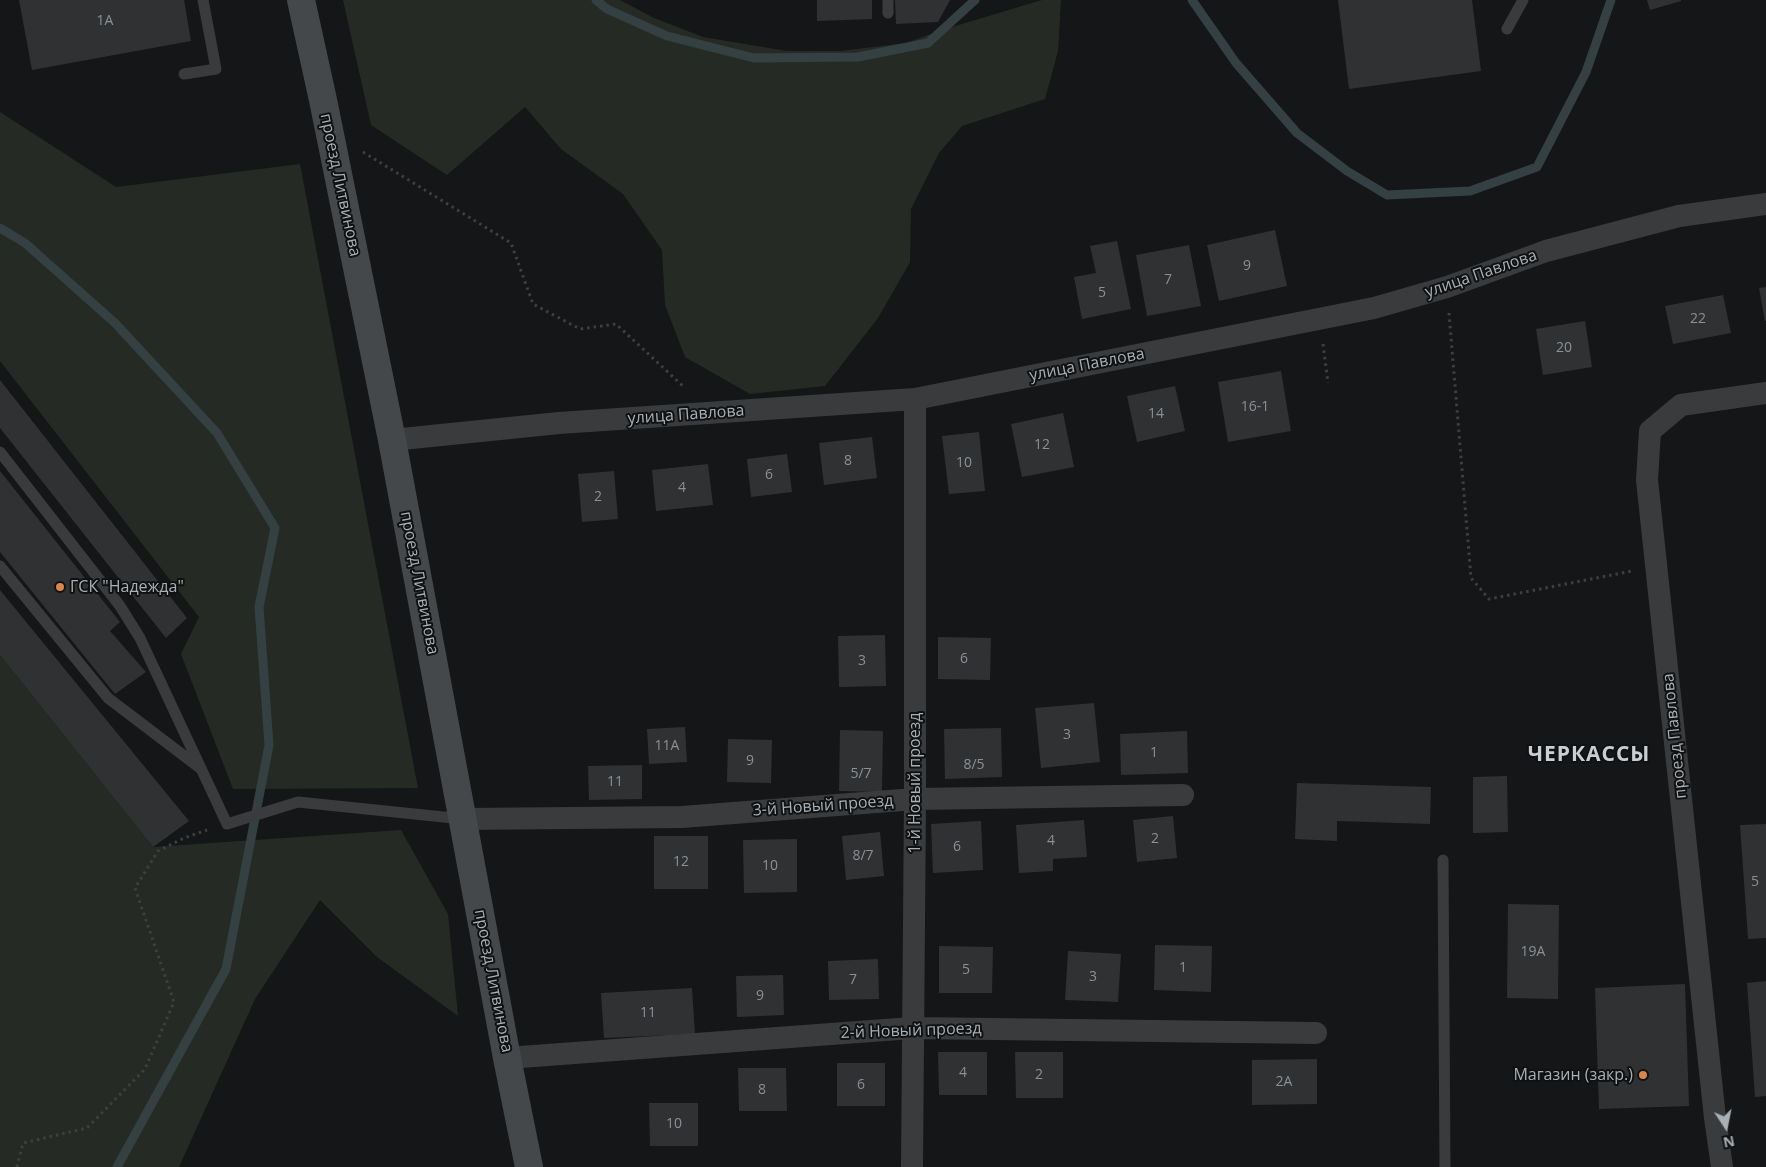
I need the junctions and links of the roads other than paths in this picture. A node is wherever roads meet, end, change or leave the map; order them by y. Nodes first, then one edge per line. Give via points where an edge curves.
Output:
1 (203, 0) edge
2 (301, 0) edge
3 (888, 0) edge
4 (1523, 0) edge
5 (888, 13) dead end
6 (1507, 29) dead end
7 (184, 74) dead end
8 (1766, 204) edge
9 (1766, 393) edge
10 (915, 399) junction
11 (392, 440) junction
12 (0, 452) edge
13 (0, 566) edge
14 (201, 769) junction
15 (1183, 795) dead end
16 (915, 799) junction
17 (463, 819) junction
18 (1443, 860) dead end
19 (912, 1028) junction
20 (1316, 1034) dead end
21 (507, 1058) junction
22 (529, 1167) edge
23 (912, 1167) edge
24 (1445, 1167) edge
25 (1722, 1167) edge

1 - 7 lane via 216,69
2 - 11 main road, проезд Литвинова
3 - 5 lane
4 - 6 lane
8 - 10 street, улица Павлова via 1679,216 1546,251 1447,287 1374,308
9 - 25 street, проезд Павлова via 1681,405 1650,431 1648,480
10 - 11 street, улица Павлова via 559,423
10 - 16 street, 1-й Новый проезд
11 - 17 main road, проезд Литвинова
12 - 14 lane via 120,606 140,638
13 - 14 lane via 108,698
14 - 17 lane via 227,824 298,802
15 - 16 street, 3-й Новый проезд
16 - 17 street, 3-й Новый проезд via 682,817
16 - 19 street, 1-й Новый проезд
17 - 21 main road, проезд Литвинова
18 - 24 lane
19 - 20 street, 2-й Новый проезд
19 - 21 street, 2-й Новый проезд
19 - 23 street, 1-й Новый проезд
21 - 22 main road, проезд Литвинова

